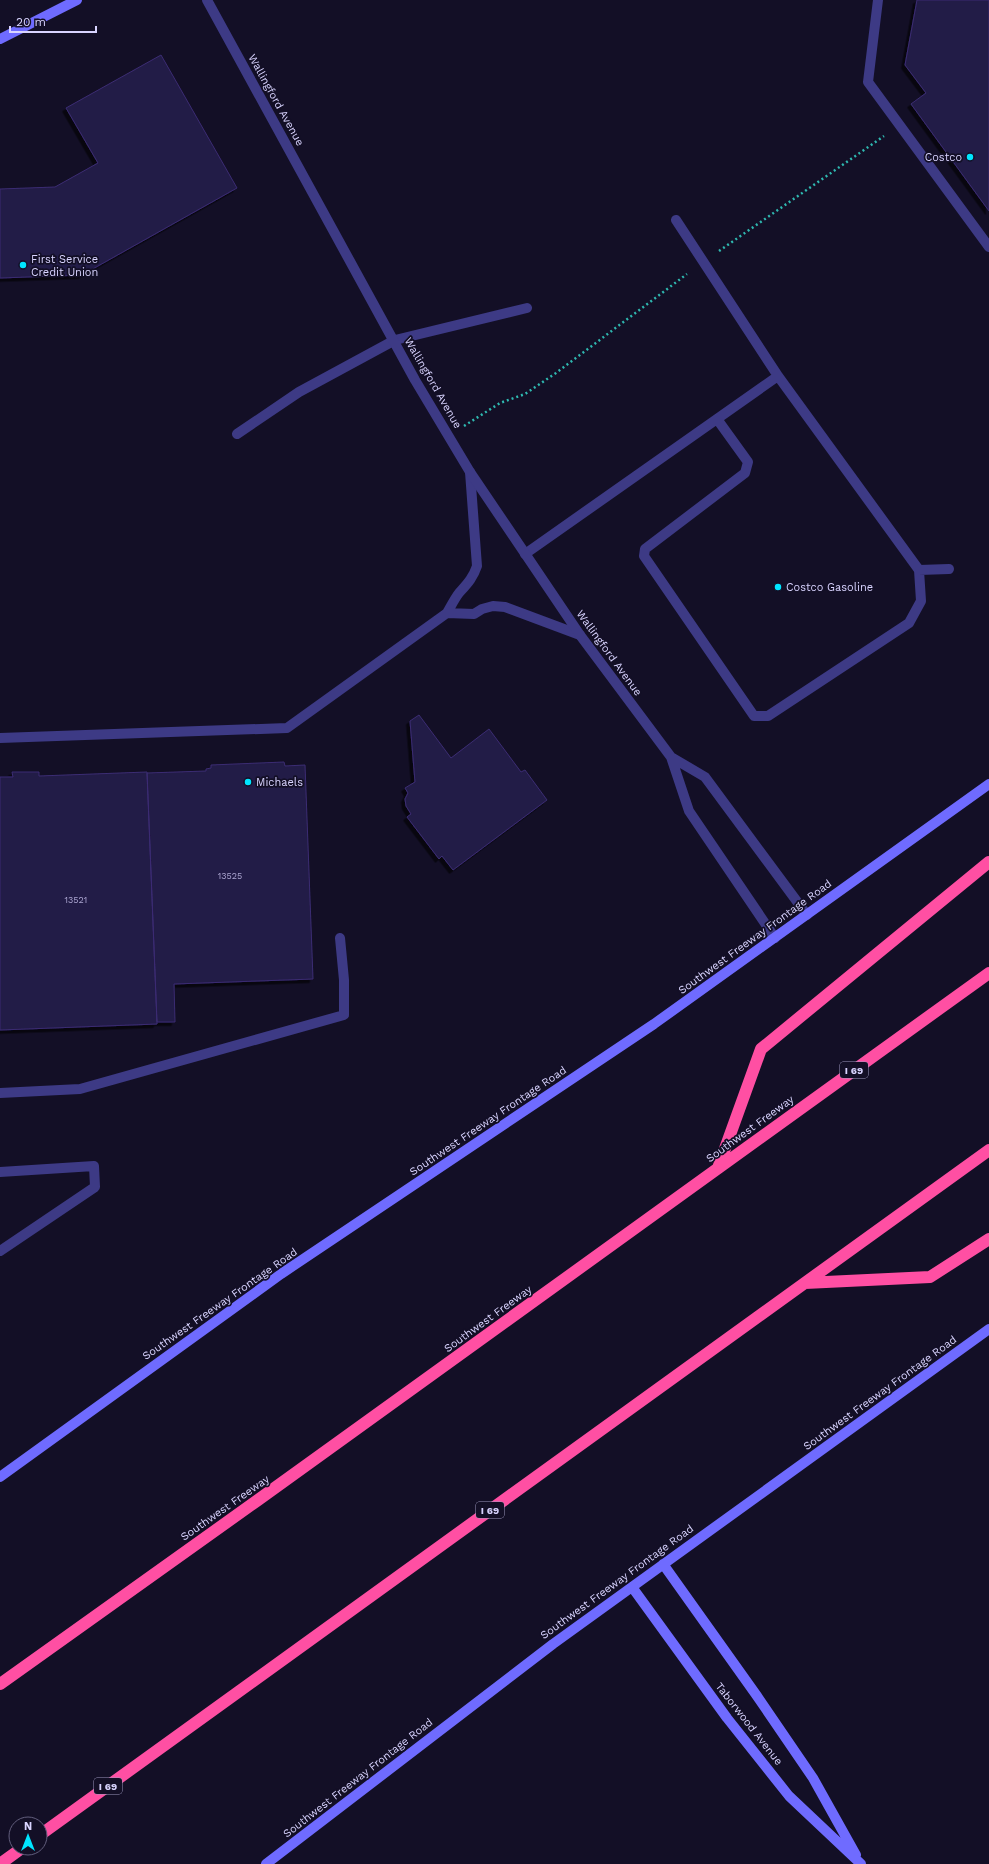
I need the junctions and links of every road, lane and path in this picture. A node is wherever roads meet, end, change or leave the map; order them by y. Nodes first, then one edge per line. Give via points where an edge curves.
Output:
1 (77, 0) edge
2 (207, 0) edge
3 (878, 0) edge
4 (0, 39) edge
5 (899, 125) junction
6 (676, 220) dead end
7 (989, 247) edge
8 (703, 261) junction
9 (527, 308) dead end
10 (394, 340) junction
11 (778, 376) junction
12 (717, 419) junction
13 (237, 434) dead end
14 (449, 436) junction
15 (470, 472) junction
16 (525, 554) junction
17 (949, 569) dead end
18 (919, 570) junction
19 (448, 612) junction
20 (580, 636) junction
21 (0, 738) edge
22 (671, 757) junction
23 (989, 784) edge
24 (989, 862) edge
25 (807, 915) junction
26 (340, 938) dead end
27 (775, 938) junction
28 (989, 973) edge
29 (0, 1093) edge
30 (989, 1150) edge
31 (718, 1168) junction
32 (0, 1172) edge
33 (989, 1239) edge
34 (0, 1250) edge
35 (806, 1283) junction
36 (989, 1329) edge
37 (0, 1477) edge
38 (663, 1564) junction
39 (632, 1587) junction
40 (0, 1684) edge
41 (48, 1829) edge
42 (11, 1856) edge
43 (0, 1864) edge
44 (266, 1864) edge
45 (861, 1864) edge

1 - 4 main road
2 - 10 street, Wallingford Avenue
3 - 5 street via 868,82
5 - 7 street
5 - 8 path
6 - 8 street
8 - 11 street
8 - 14 path via 556,373 525,394 500,402
9 - 10 street
10 - 13 street via 299,392
10 - 14 street, Wallingford Avenue
11 - 12 street
11 - 18 street
12 - 16 street
12 - 18 street via 748,462 745,473 645,549 644,556 754,716 768,716 908,623 921,601
14 - 15 street, Wallingford Avenue
15 - 16 street, Wallingford Avenue
15 - 19 street via 477,566 471,581
16 - 20 street, Wallingford Avenue
17 - 18 street
19 - 20 street via 474,614 493,606 506,607
19 - 21 street via 287,728
20 - 22 street, Wallingford Avenue
22 - 25 street, Wallingford Avenue via 704,777
22 - 27 street, Wallingford Avenue via 689,811
23 - 25 main road, Southwest Freeway Frontage Road
24 - 31 highway via 761,1049
25 - 27 main road, Southwest Freeway Frontage Road
26 - 29 street via 344,1015 80,1089
27 - 37 main road, Southwest Freeway Frontage Road via 654,1024 281,1274
28 - 31 highway, Southwest Freeway / I 69
30 - 35 highway, I 69
31 - 40 highway, Southwest Freeway / I 69
32 - 34 street via 94,1166 95,1187
33 - 35 highway via 930,1276
35 - 41 highway, I 69
36 - 38 main road, Southwest Freeway Frontage Road
38 - 39 main road, Southwest Freeway Frontage Road
38 - 45 main road, Taborwood Avenue via 758,1696 813,1778
39 - 44 main road, Southwest Freeway Frontage Road via 496,1687
39 - 45 main road, Taborwood Avenue via 789,1796
42 - 43 highway

